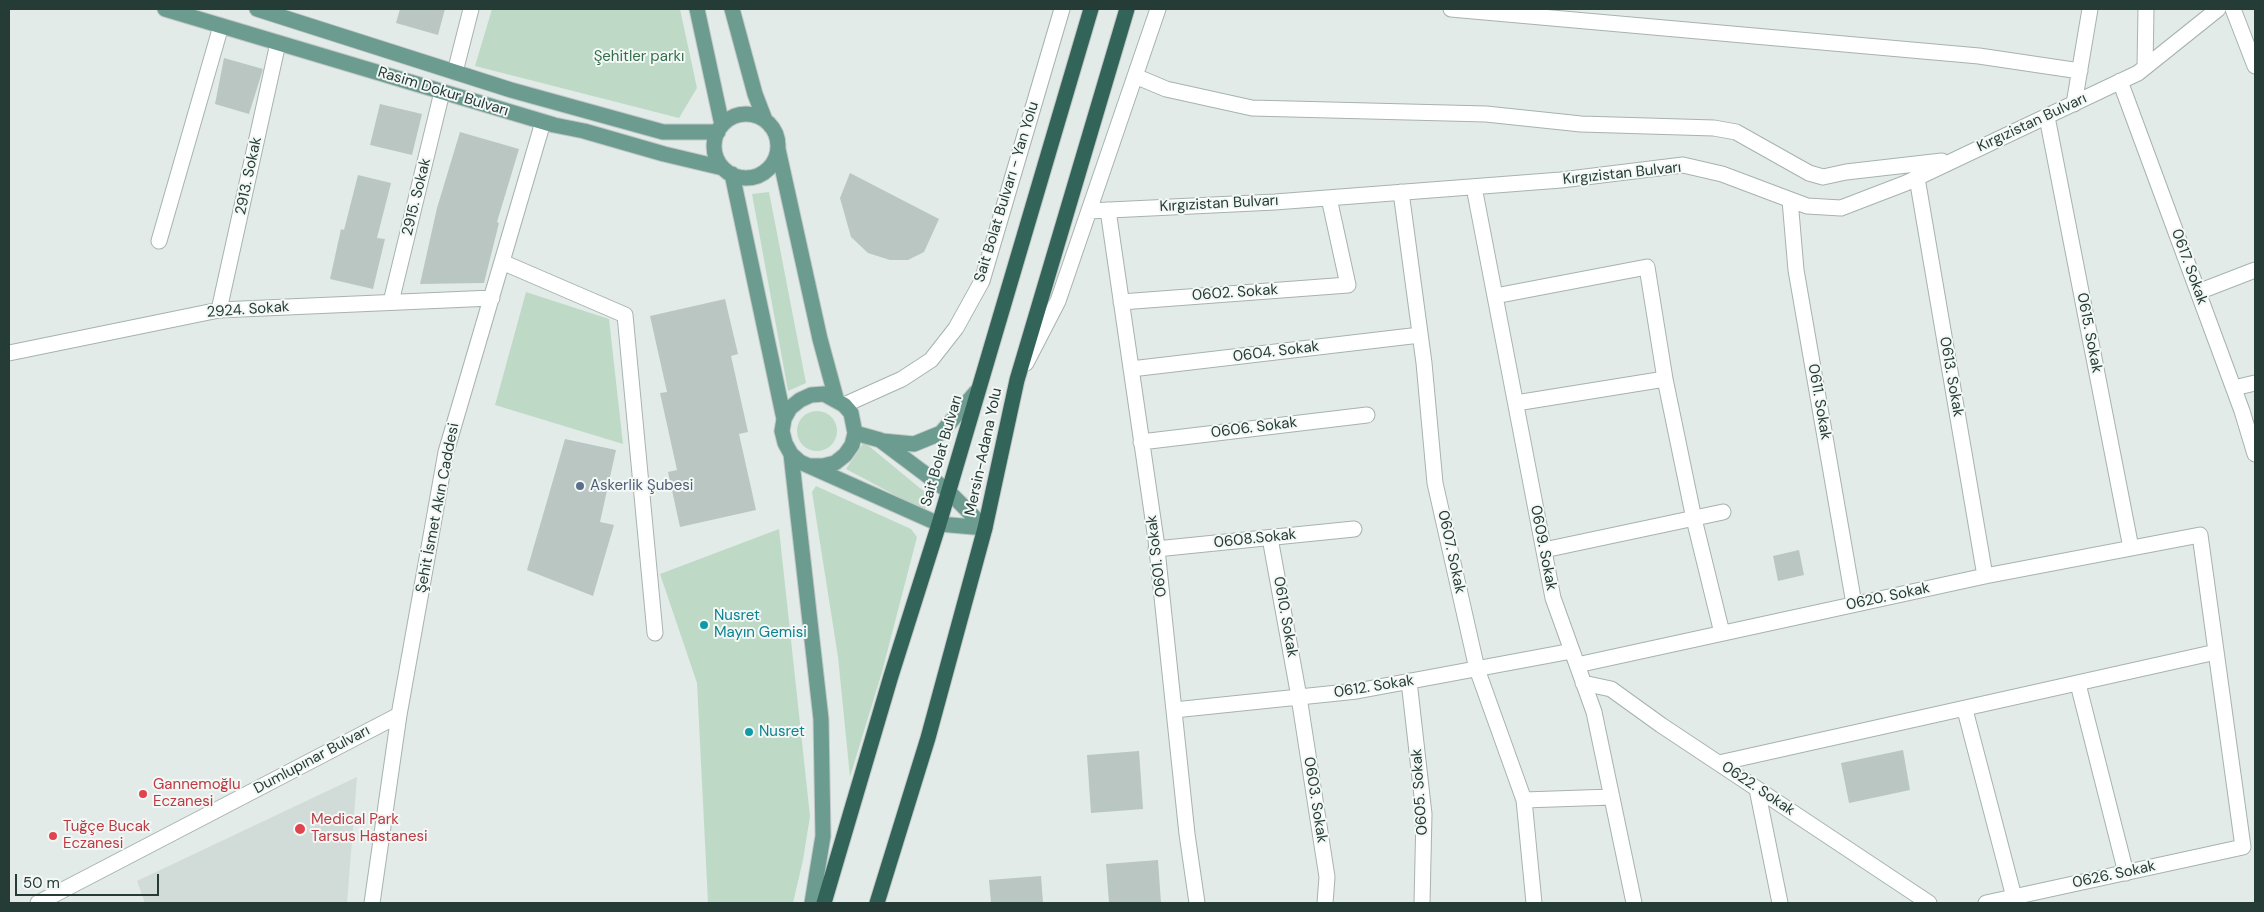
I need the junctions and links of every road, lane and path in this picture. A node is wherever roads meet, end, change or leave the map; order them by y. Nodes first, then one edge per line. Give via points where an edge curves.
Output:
1 (165, 9) edge
2 (257, 9) edge
3 (472, 9) edge
4 (697, 9) edge
5 (732, 9) edge
6 (1062, 9) edge
7 (1091, 9) edge
8 (1128, 9) edge
9 (1158, 9) edge
10 (1452, 9) edge
11 (2090, 9) edge
12 (2146, 9) edge
13 (2218, 9) edge
14 (2233, 9) edge
15 (221, 26) junction
16 (278, 43) junction
17 (2255, 66) edge
18 (2145, 67) junction
19 (2080, 71) junction
20 (455, 72) junction
21 (1135, 76) junction
22 (2120, 81) junction
23 (442, 92) junction
24 (2074, 104) junction
25 (2047, 117) junction
26 (765, 120) junction
27 (543, 122) junction
28 (720, 128) junction
29 (778, 149) junction
30 (1956, 159) junction
31 (727, 171) junction
32 (1917, 178) junction
33 (1474, 187) junction
34 (1401, 192) junction
35 (1329, 198) junction
36 (1790, 200) junction
37 (1108, 210) junction
38 (1089, 211) junction
39 (159, 240) dead end
40 (502, 262) junction
41 (2255, 270) edge
42 (2198, 292) junction
43 (1495, 296) junction
44 (492, 298) junction
45 (391, 302) junction
46 (1121, 302) junction
47 (220, 310) junction
48 (1420, 335) junction
49 (9, 353) edge
50 (1131, 369) junction
51 (1665, 379) junction
52 (1017, 380) junction
53 (2255, 383) edge
54 (2234, 388) junction
55 (976, 392) junction
56 (840, 402) junction
57 (1516, 403) junction
58 (1366, 415) dead end
59 (784, 419) junction
60 (855, 433) junction
61 (880, 440) junction
62 (1142, 442) junction
63 (791, 454) junction
64 (2255, 454) edge
65 (811, 466) junction
66 (948, 491) junction
67 (1723, 512) dead end
68 (1694, 519) junction
69 (939, 524) junction
70 (985, 528) junction
71 (1354, 529) dead end
72 (1270, 538) junction
73 (2130, 548) junction
74 (1156, 549) junction
75 (1544, 550) junction
76 (1986, 576) junction
77 (1854, 604) junction
78 (655, 633) dead end
79 (1722, 633) junction
80 (2216, 652) junction
81 (1575, 658) junction
82 (1476, 669) junction
83 (1409, 681) junction
84 (1584, 683) junction
85 (2078, 684) junction
86 (1299, 697) junction
87 (1174, 710) junction
88 (1965, 710) junction
89 (399, 715) junction
90 (1719, 764) junction
91 (1757, 789) junction
92 (1612, 797) junction
93 (1524, 800) junction
94 (2126, 873) junction
95 (2014, 897) junction
96 (38, 903) edge
97 (372, 903) edge
98 (812, 903) edge
99 (824, 903) edge
100 (877, 903) edge
101 (1197, 903) edge
102 (1325, 903) edge
103 (1422, 903) edge
104 (1534, 903) edge
105 (1634, 903) edge
106 (1780, 903) edge
107 (1929, 903) edge
108 (1986, 903) edge

1 - 15 main road, Rasim Dokur Bulvarı
2 - 20 main road
3 - 20 street
4 - 28 main road
5 - 26 main road
6 - 56 street, Sait Bolat Bulvarı - Yan Yolu via 982,281 956,328 931,360 902,380
7 - 55 highway, Sait Bolat Bulvarı
8 - 52 highway, Mersin-Adana Yolu
9 - 21 street
10 - 19 street via 1979,56
11 - 19 street
12 - 18 street
13 - 18 street, Kırgızistan Bulvarı
14 - 17 street
15 - 16 main road, Rasim Dokur Bulvarı
15 - 39 street
16 - 23 main road, Rasim Dokur Bulvarı
16 - 47 street, 2913. Sokak
18 - 22 street, Kırgızistan Bulvarı
19 - 24 street
20 - 28 main road via 663,132
21 - 30 street via 1166,89 1252,108 1486,114 1581,124 1714,128 1736,132 1809,173 1824,177
21 - 38 street
22 - 24 street, Kırgızistan Bulvarı
22 - 42 street, 0617. Sokak
23 - 27 main road, Rasim Dokur Bulvarı
23 - 45 street, 2915. Sokak
24 - 25 street, Kırgızistan Bulvarı
25 - 30 street, Kırgızistan Bulvarı
25 - 73 street, 0615. Sokak
26 - 28 main road via 746,114 736,115
26 - 29 main road via 773,128
27 - 31 main road, Rasim Dokur Bulvarı
27 - 40 street, Şehit İsmet Akın Caddesi
28 - 31 main road via 714,148
29 - 31 main road via 770,167 752,177
29 - 56 main road via 820,339
30 - 32 street, Kırgızistan Bulvarı
31 - 59 main road
32 - 36 street, Kırgızistan Bulvarı via 1840,208 1807,206
32 - 76 street, 0613. Sokak
33 - 34 street, Kırgızistan Bulvarı
33 - 36 street, Kırgızistan Bulvarı via 1683,165 1722,174
33 - 43 street, 0609. Sokak
34 - 35 street, Kırgızistan Bulvarı
34 - 48 street, 0607. Sokak
35 - 37 street, Kırgızistan Bulvarı
35 - 46 street, 0602. Sokak via 1348,285
36 - 77 street, 0611. Sokak via 1796,270
37 - 38 street, Kırgızistan Bulvarı
37 - 46 street, 0601. Sokak
38 - 52 street via 1058,301
40 - 44 street, Şehit İsmet Akın Caddesi
40 - 78 street via 625,315
41 - 42 street
42 - 54 street, 0617. Sokak
43 - 51 street via 1647,267
43 - 57 street, 0609. Sokak
44 - 45 street, 2924. Sokak
44 - 89 street, Şehit İsmet Akın Caddesi via 446,452
45 - 47 street, 2924. Sokak
46 - 50 street, 0601. Sokak
47 - 49 street, 2924. Sokak
48 - 50 street, 0604. Sokak
48 - 82 street, 0607. Sokak via 1436,483
50 - 62 street, 0601. Sokak
51 - 57 street
51 - 68 street
52 - 70 highway, Mersin-Adana Yolu
53 - 54 street
54 - 64 street, 0617. Sokak
55 - 61 main road via 941,433 914,444
55 - 66 highway, Sait Bolat Bulvarı
56 - 59 main road via 824,394 811,395 790,408
56 - 60 main road via 852,418
57 - 75 street, 0609. Sokak
58 - 62 street, 0606. Sokak
59 - 63 main road via 782,431
60 - 61 main road
60 - 65 main road via 852,445 840,459 824,466
61 - 66 main road
62 - 74 street, 0601. Sokak
63 - 65 main road
63 - 98 main road via 821,719 823,836
65 - 69 main road
66 - 69 highway, Sait Bolat Bulvarı
66 - 70 main road
67 - 68 street
68 - 75 street
68 - 79 street
69 - 70 main road
69 - 99 highway, Sait Bolat Bulvarı
70 - 100 highway, Mersin-Adana Yolu via 928,738
71 - 72 street, 0608.Sokak
72 - 74 street, 0608.Sokak
72 - 86 street, 0610. Sokak
73 - 76 street, 0620. Sokak
73 - 80 street, 0620. Sokak via 2200,535
74 - 87 street, 0601. Sokak
75 - 81 street, 0609. Sokak via 1553,598
76 - 77 street, 0620. Sokak
77 - 79 street, 0620. Sokak
79 - 81 street, 0620. Sokak
80 - 85 street
80 - 94 street, 0626. Sokak via 2242,847
81 - 82 street, 0612. Sokak
81 - 84 street, 0609. Sokak
82 - 83 street, 0612. Sokak
82 - 93 street, 0607. Sokak
83 - 86 street, 0612. Sokak
83 - 103 street, 0605. Sokak via 1424,814
84 - 90 street, 0622. Sokak via 1611,689
84 - 92 street, 0609. Sokak via 1594,712
85 - 88 street
85 - 94 street
86 - 87 street, 0612. Sokak
86 - 102 street, 0603. Sokak via 1327,877
87 - 101 street, 0601. Sokak
88 - 90 street
88 - 95 street
89 - 96 street, Dumlupınar Bulvarı
89 - 97 street, Şehit İsmet Akın Caddesi
90 - 91 street, 0622. Sokak
91 - 106 street
91 - 107 street, 0622. Sokak
92 - 93 street
92 - 105 street, 0609. Sokak
93 - 104 street, 0607. Sokak
94 - 95 street, 0626. Sokak
95 - 108 street, 0626. Sokak

